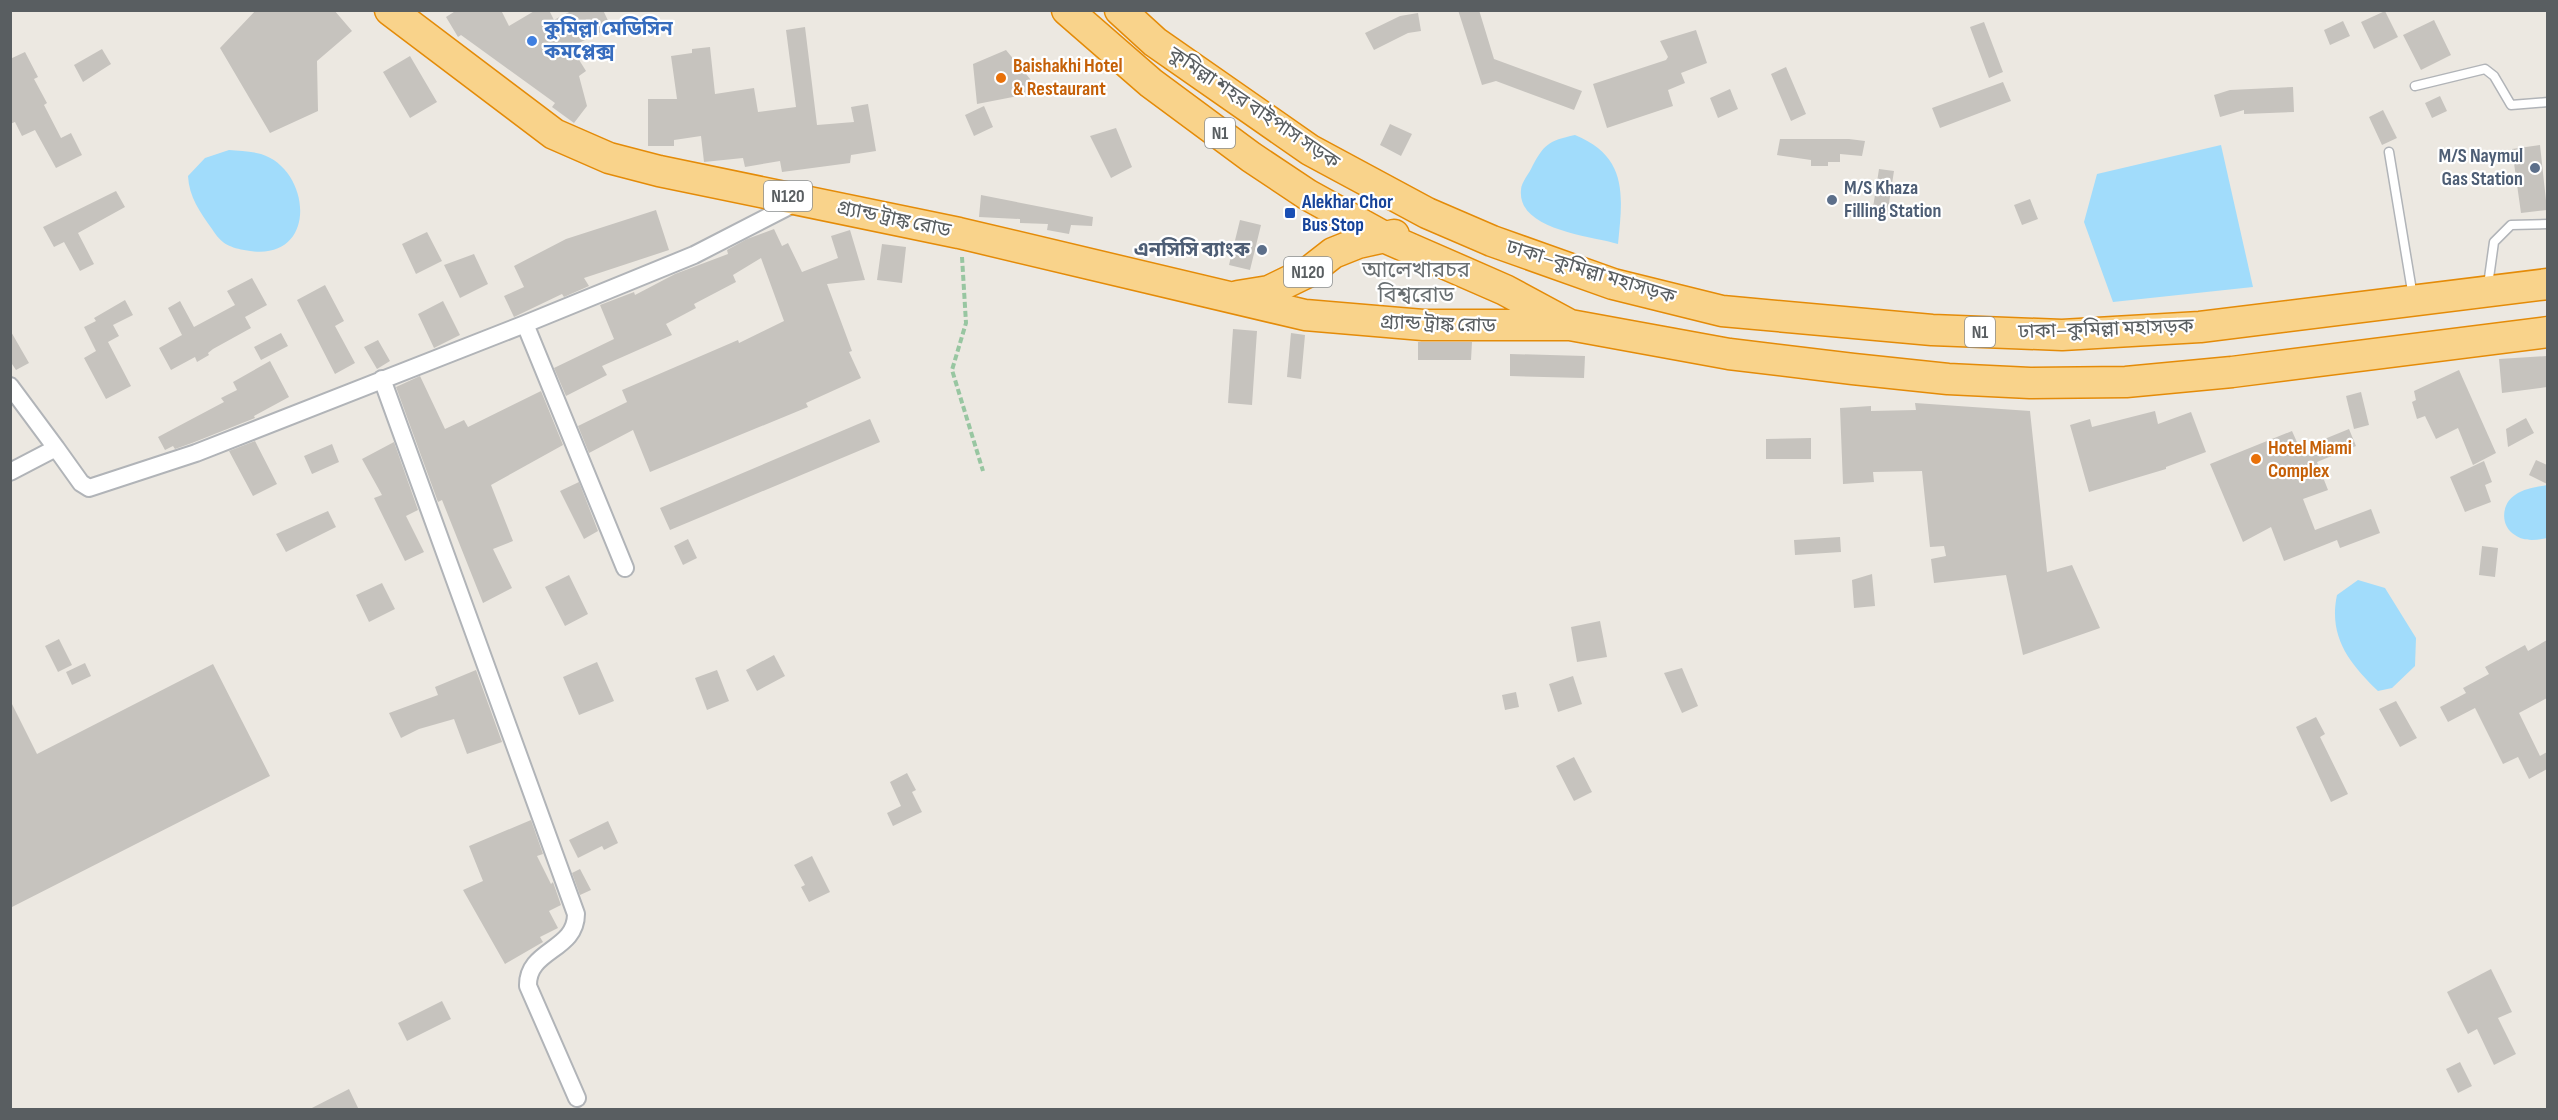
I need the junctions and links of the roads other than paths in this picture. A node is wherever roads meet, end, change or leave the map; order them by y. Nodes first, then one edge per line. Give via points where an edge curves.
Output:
1 (1067, 10) edge
2 (1120, 10) edge
3 (406, 15) edge
4 (2415, 86) dead end
5 (2547, 102) edge
6 (2390, 152) dead end
7 (802, 199) junction
8 (1427, 213) junction
9 (2547, 224) edge
10 (1386, 238) junction
11 (1492, 241) junction
12 (1475, 276) junction
13 (1294, 280) junction
14 (2547, 284) edge
15 (2488, 291) junction
16 (1226, 297) junction
17 (2414, 300) junction
18 (1295, 313) junction
19 (525, 324) junction
20 (1570, 325) junction
21 (2547, 332) edge
22 (382, 379) junction
23 (10, 386) edge
24 (56, 448) junction
25 (10, 472) edge
26 (625, 568) dead end
27 (577, 1098) dead end

1 - 10 highway, ঢাকা–কুমিল্লা মহাসড়ক / N1 via 1151,83 1251,157 1308,195
2 - 8 highway, কুমিল্লা শহর বাইপাস সড়ক / N1 via 1155,42 1310,150
3 - 7 highway, গ্র্যান্ড ট্রাঙ্ক রোড / N120 via 555,134 609,158
4 - 5 lane via 2485,69 2494,76 2511,105
6 - 17 lane
7 - 16 highway, গ্র্যান্ড ট্রাঙ্ক রোড / N120 via 959,232
7 - 19 street via 694,255
8 - 10 highway, N120 via 1414,225
8 - 11 highway, ঢাকা–কুমিল্লা মহাসড়ক / N1
9 - 15 lane via 2511,225 2494,242
10 - 12 highway, ঢাকা–কুমিল্লা মহাসড়ক
10 - 13 highway, গ্র্যান্ড ট্রাঙ্ক রোড / N120 via 1333,253
11 - 12 highway
11 - 17 highway, ঢাকা–কুমিল্লা মহাসড়ক / N1 via 1613,284 1722,311 1932,330 2062,335 2188,327
12 - 20 highway, ঢাকা–কুমিল্লা মহাসড়ক
13 - 16 highway, গ্র্যান্ড ট্রাঙ্ক রোড / N120 via 1269,291
13 - 18 highway
14 - 15 highway, ঢাকা–কুমিল্লা মহাসড়ক / N1
15 - 17 highway, ঢাকা–কুমিল্লা মহাসড়ক / N1
16 - 18 highway, গ্র্যান্ড ট্রাঙ্ক রোড / N120
18 - 20 highway, গ্র্যান্ড ট্রাঙ্ক রোড / N120 via 1423,325
19 - 22 street
19 - 26 street
20 - 21 highway, গ্র্যান্ড ট্রাঙ্ক রোড / N120 via 1729,354 1948,379 2030,383 2126,382 2220,373
22 - 24 street via 196,453 100,486 89,488 81,483
22 - 27 street via 576,914 576,927 534,964 528,974 528,986
23 - 24 street
24 - 25 street

